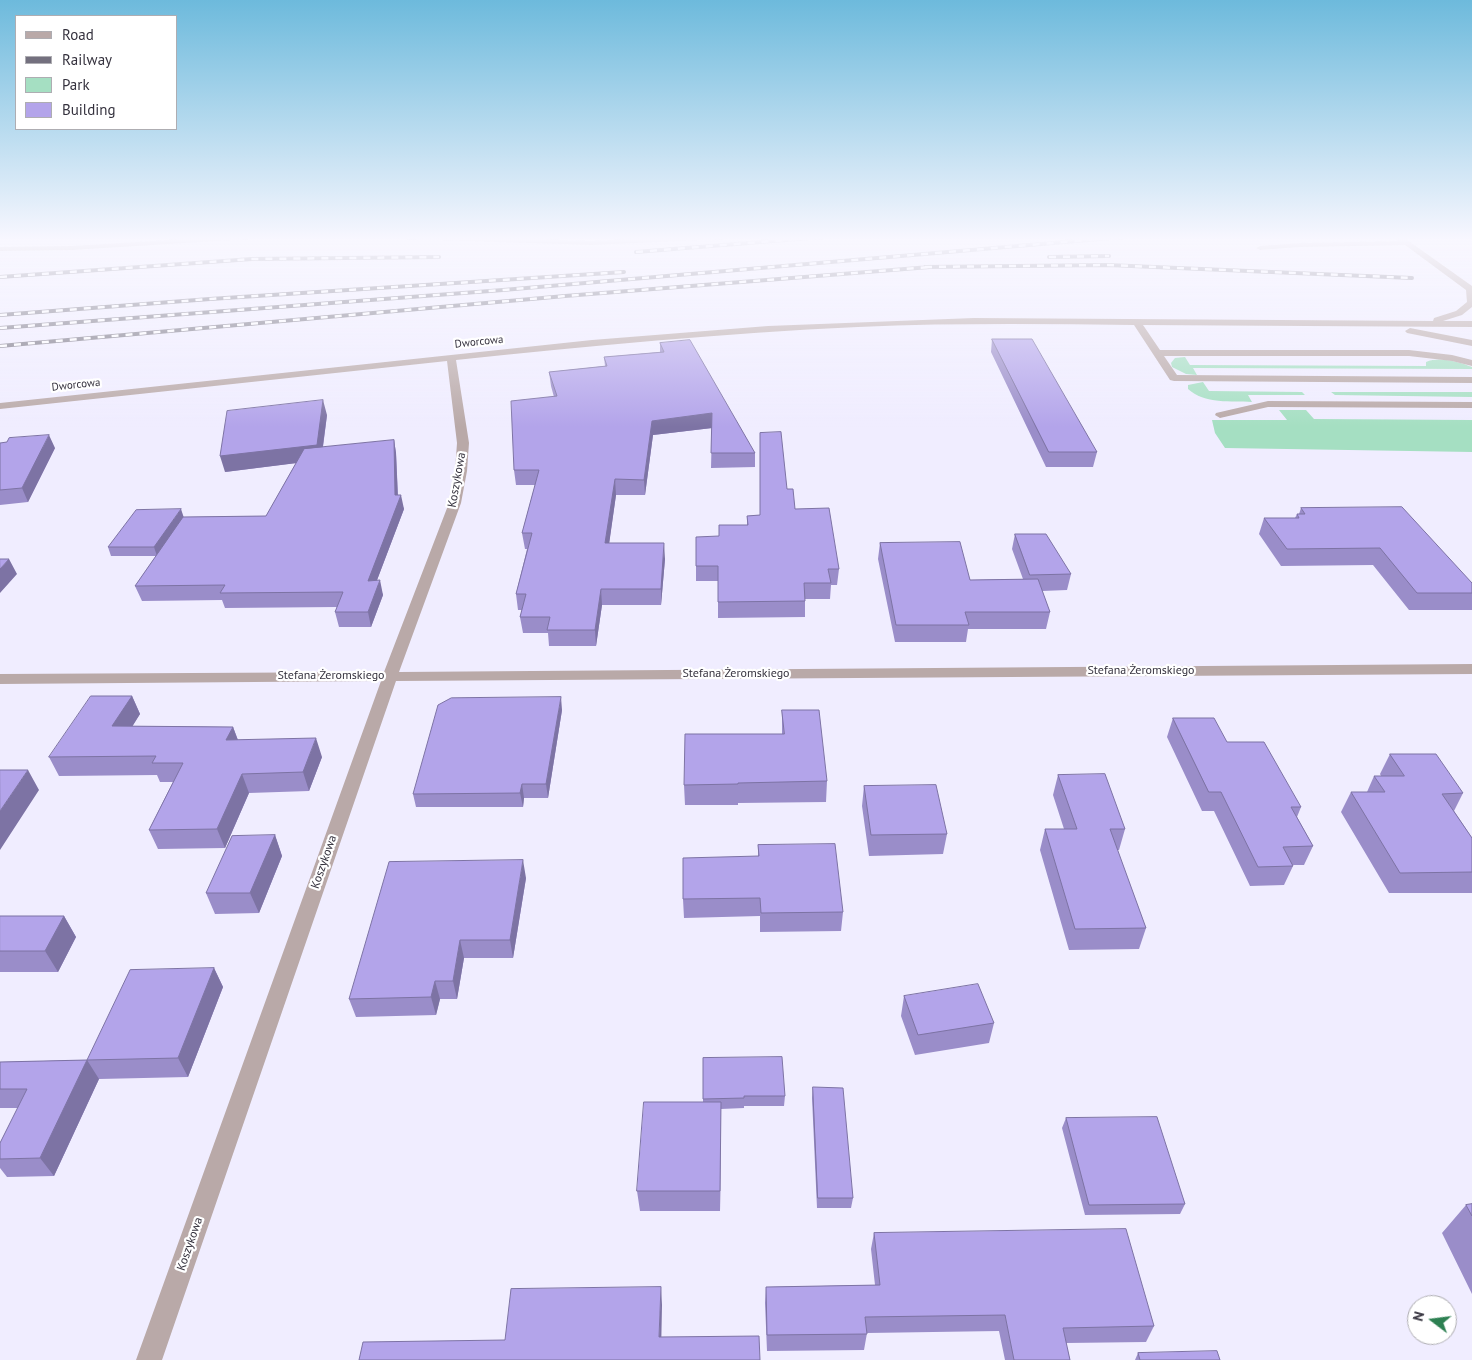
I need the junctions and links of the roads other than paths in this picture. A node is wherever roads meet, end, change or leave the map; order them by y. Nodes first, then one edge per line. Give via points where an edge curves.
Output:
1 (1472, 300) edge
2 (1136, 321) junction
3 (1339, 323) junction
4 (1403, 324) junction
5 (1472, 324) edge
6 (1472, 343) edge
7 (1156, 353) junction
8 (451, 358) junction
9 (1472, 363) edge
10 (1307, 380) junction
11 (1472, 380) edge
12 (1328, 404) junction
13 (1472, 405) edge
14 (0, 406) edge
15 (1220, 415) dead end
16 (1472, 669) edge
17 (390, 676) junction
18 (0, 679) edge
19 (149, 1360) edge

1 - 4 street via 1459,313
2 - 3 street, Dworcowa
2 - 7 street
2 - 8 street, Dworcowa via 860,324 689,334
3 - 4 street, Dworcowa
3 - 6 street
4 - 5 street, Dworcowa
7 - 9 street via 1410,353
7 - 10 street via 1174,378
8 - 14 street, Dworcowa
8 - 17 street, Koszykowa via 463,443 455,503
10 - 11 street
10 - 12 street
12 - 13 street
12 - 15 street via 1268,404
16 - 17 street, Stefana Żeromskiego
17 - 18 street, Stefana Żeromskiego
17 - 19 street, Koszykowa

